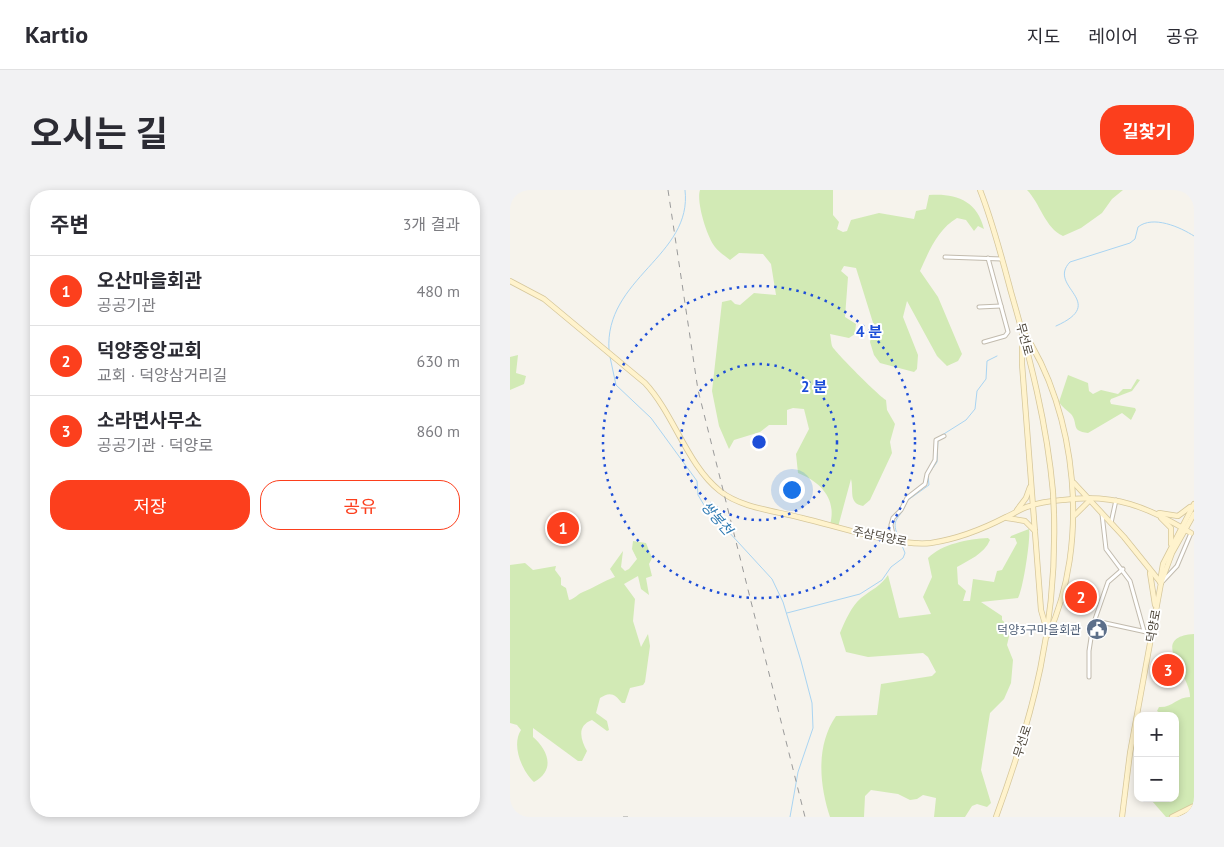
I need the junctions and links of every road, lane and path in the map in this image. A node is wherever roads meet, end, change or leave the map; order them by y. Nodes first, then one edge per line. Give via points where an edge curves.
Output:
1 (980, 190) edge
2 (945, 258) dead end
3 (988, 258) junction
4 (1002, 259) junction
5 (510, 281) edge
6 (1001, 306) junction
7 (979, 307) dead end
8 (1022, 330) junction
9 (984, 342) dead end
10 (944, 436) dead end
11 (1072, 478) junction
12 (1031, 483) junction
13 (1074, 498) junction
14 (1091, 498) junction
15 (1116, 500) junction
16 (1194, 503) edge
17 (1033, 504) junction
18 (1152, 511) junction
19 (1014, 513) junction
20 (1102, 514) junction
21 (1194, 514) edge
22 (1074, 516) junction
23 (1006, 518) junction
24 (1111, 523) junction
25 (1183, 528) junction
26 (1035, 532) junction
27 (1192, 533) joint
28 (895, 540) junction
29 (1170, 549) junction
30 (1162, 565) junction
31 (1148, 567) junction
32 (1122, 569) junction
33 (1161, 583) junction
34 (1156, 610) junction
35 (1096, 620) junction
36 (1144, 631) junction
37 (1152, 633) junction
38 (1048, 636) junction
39 (1089, 677) dead end
40 (1194, 806) edge
41 (996, 817) edge
42 (1122, 817) edge
43 (1172, 817) edge

1 - 4 street, 무선로
2 - 3 street
3 - 4 street
3 - 6 street
4 - 8 street, 무선로
5 - 28 street, 주삼덕양로 via 544,299 653,391 706,477 724,494 748,504
6 - 7 street
6 - 9 street via 1007,335
8 - 11 street via 1037,352 1048,381 1064,435
8 - 12 street
8 - 38 street, 무선로, bridge via 1044,420 1053,492 1054,580
10 - 28 street via 937,440 935,460 926,474 925,484 907,498 893,518 891,525
11 - 13 street
11 - 14 street via 1076,487
12 - 17 street
12 - 19 street via 1026,498
13 - 14 street, 주삼덕양로
13 - 17 street, 주삼덕양로
13 - 22 street
14 - 15 street, 주삼덕양로
14 - 20 street
14 - 22 street
15 - 18 street, 주삼덕양로
15 - 24 street
16 - 18 street via 1178,516
16 - 25 street, 덕양로
17 - 19 street, 주삼덕양로
17 - 26 street
18 - 25 street
18 - 29 street via 1171,528
19 - 23 street, 주삼덕양로
20 - 24 street
20 - 32 street via 1106,549
21 - 25 street, 덕양로
22 - 38 street via 1061,604
23 - 26 street via 1025,521
23 - 28 street, 주삼덕양로 via 948,539 925,543
24 - 31 street
25 - 27 street
25 - 29 street, 덕양로
25 - 33 street, 덕양로
26 - 38 street via 1042,616
27 - 33 street via 1179,563
29 - 30 street, 덕양로
30 - 31 street via 1156,571
30 - 33 street, 덕양로
31 - 33 street
31 - 34 street
32 - 35 street via 1108,582
32 - 36 street via 1132,586
33 - 34 street, 덕양로
34 - 37 street, 덕양로
35 - 36 street
35 - 39 street via 1089,651
36 - 37 street
37 - 42 street, 덕양로 via 1128,760
38 - 41 street, 무선로 via 1029,720
40 - 43 street

